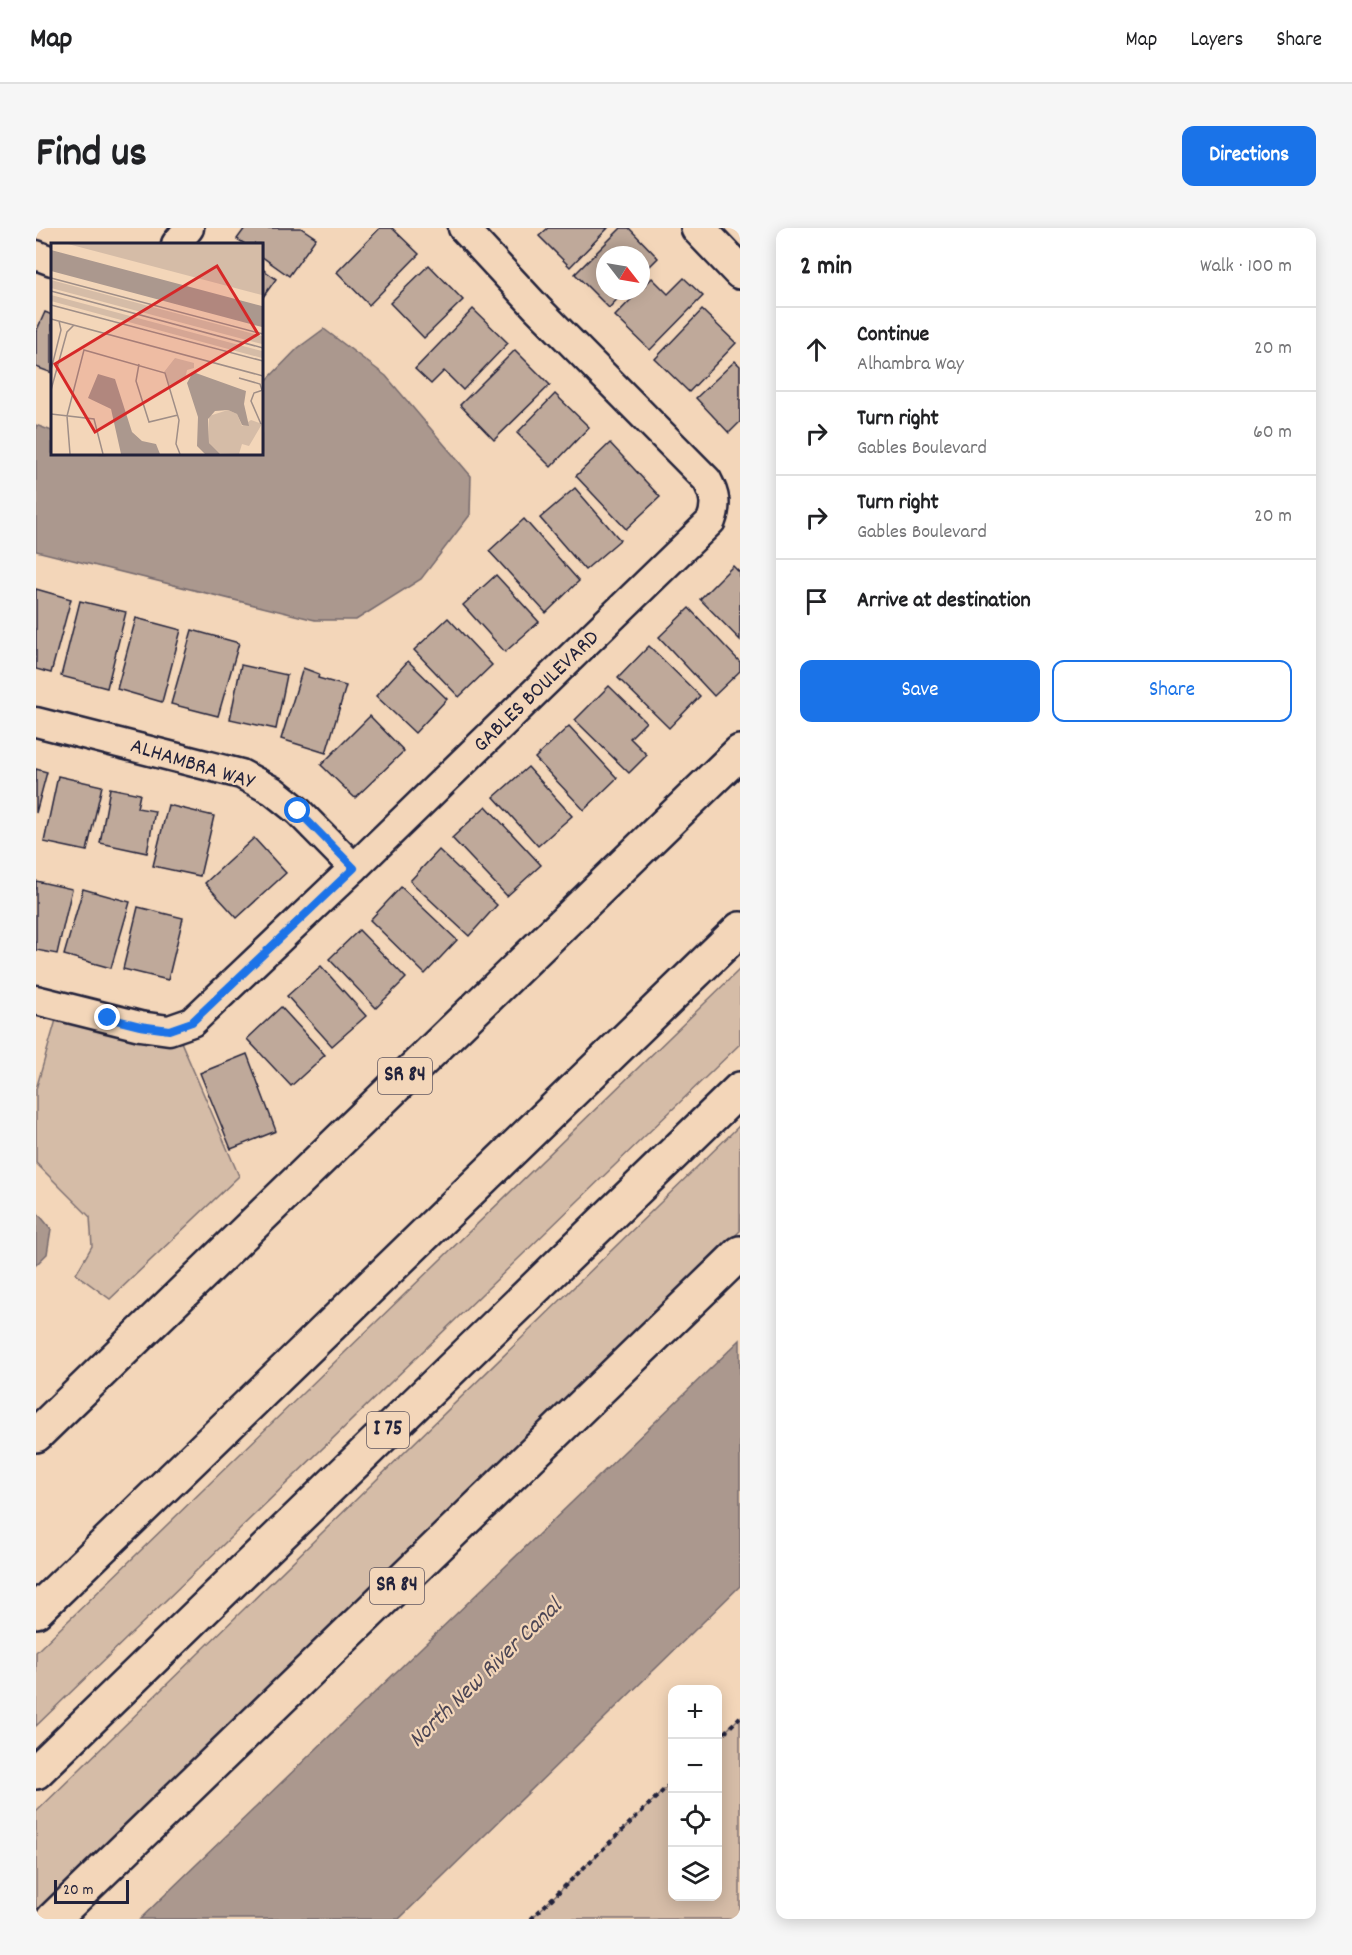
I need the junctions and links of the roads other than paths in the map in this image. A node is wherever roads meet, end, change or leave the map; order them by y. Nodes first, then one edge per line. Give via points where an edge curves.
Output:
1 (189, 228) edge
2 (463, 228) edge
3 (698, 228) edge
4 (177, 243) edge
5 (36, 255) edge
6 (51, 261) edge
7 (740, 272) edge
8 (36, 722) edge
9 (740, 752) edge
10 (354, 868) junction
11 (740, 929) edge
12 (36, 1000) edge
13 (740, 1089) edge
14 (740, 1254) edge
15 (36, 1435) edge
16 (36, 1611) edge
17 (36, 1772) edge
18 (53, 1919) edge

1 - 4 street
2 - 10 street, GABLES BOULEVARD via 698,469 714,492 715,508 707,526
3 - 7 main road
5 - 6 street
8 - 10 street, ALHAMBRA WAY via 241,774 273,791 298,811
9 - 15 main road, SR 84
10 - 12 street, GABLES BOULEVARD via 192,1022 169,1030 140,1026
11 - 16 main road
13 - 17 main road, I 75
14 - 18 main road, SR 84

